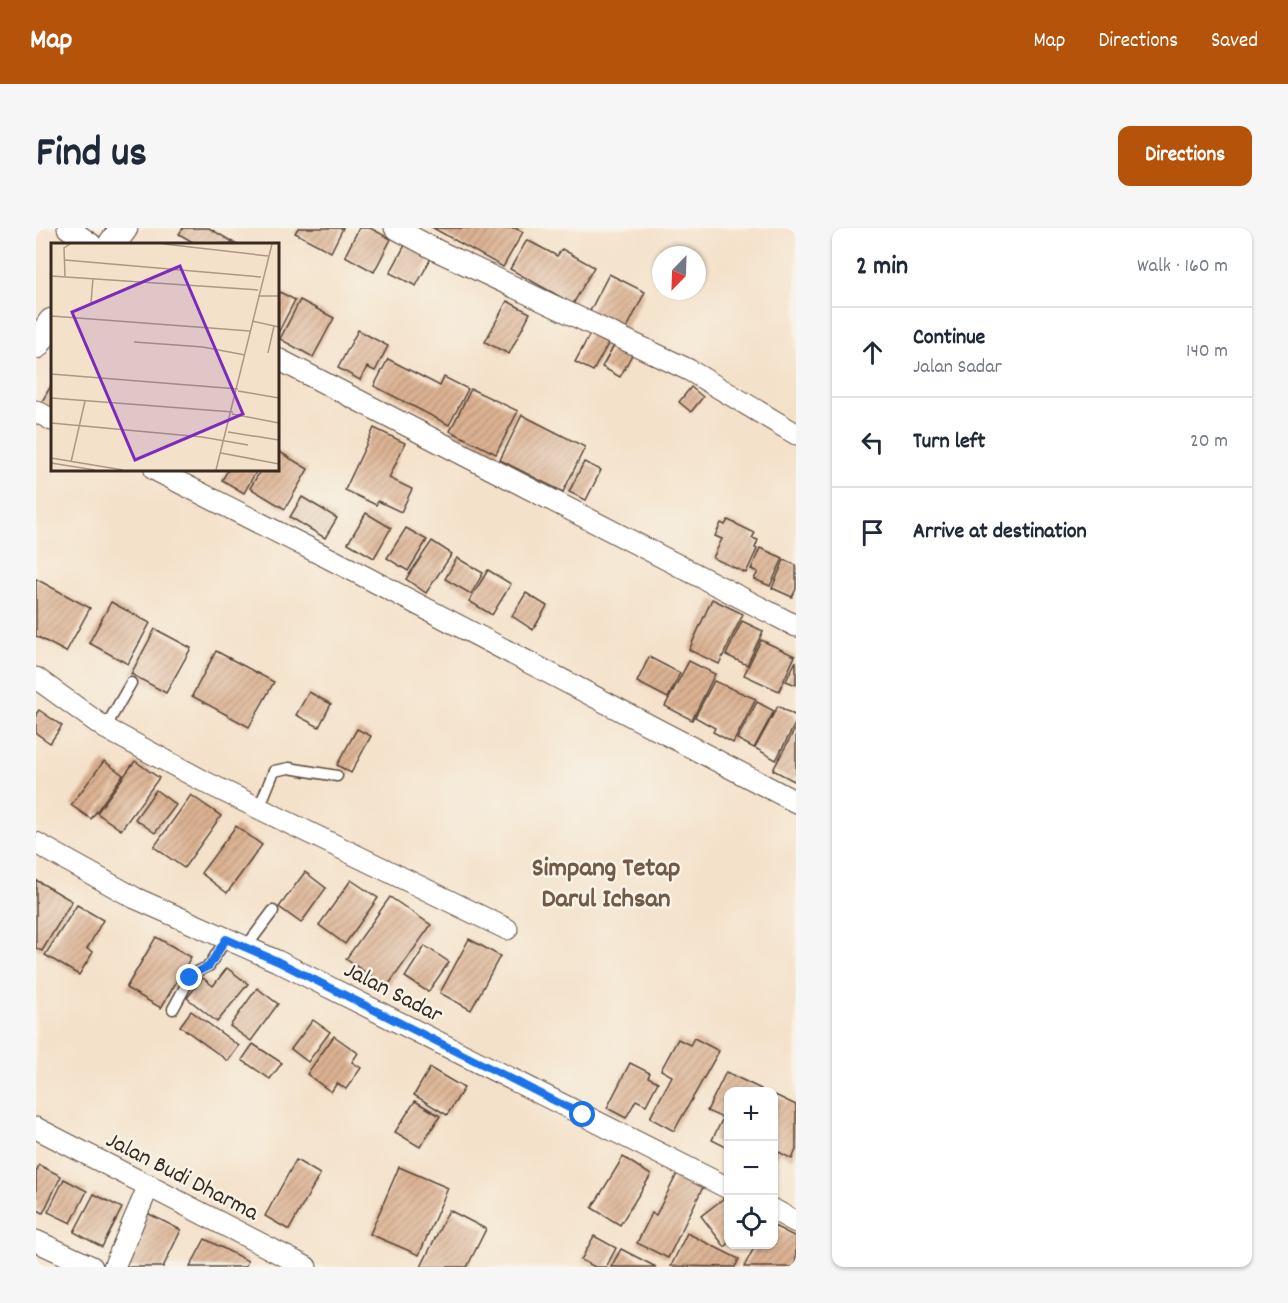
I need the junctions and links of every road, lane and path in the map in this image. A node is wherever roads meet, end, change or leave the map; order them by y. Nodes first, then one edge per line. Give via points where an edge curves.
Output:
1 (68, 228) edge
2 (124, 228) edge
3 (395, 228) edge
4 (90, 243) edge
5 (113, 243) edge
6 (51, 323) edge
7 (36, 345) edge
8 (279, 360) edge
9 (36, 411) edge
10 (51, 419) edge
11 (796, 435) edge
12 (157, 471) edge
13 (796, 626) edge
14 (36, 678) edge
15 (131, 683) dead end
16 (105, 728) junction
17 (337, 776) dead end
18 (796, 802) edge
19 (259, 808) junction
20 (36, 843) edge
21 (273, 911) dead end
22 (507, 929) dead end
23 (236, 943) junction
24 (173, 1009) dead end
25 (36, 1128) edge
26 (149, 1185) junction
27 (724, 1185) edge
28 (778, 1212) edge
29 (796, 1222) edge
30 (36, 1241) edge
31 (92, 1267) edge
32 (114, 1267) edge
33 (306, 1267) edge

1 - 4 street
2 - 5 street
3 - 11 street via 689,370
6 - 7 street
8 - 13 street
9 - 10 street
12 - 18 street
14 - 16 street
15 - 16 lane
16 - 19 street
17 - 19 lane via 274,771
19 - 22 street
20 - 23 street, Jalan Sadar via 135,898
21 - 23 lane
23 - 24 lane via 190,978
23 - 27 street, Jalan Sadar
25 - 26 street, Jalan Budi Dharma
26 - 32 street
26 - 33 street, Jalan Budi Dharma
28 - 29 street
30 - 31 street

